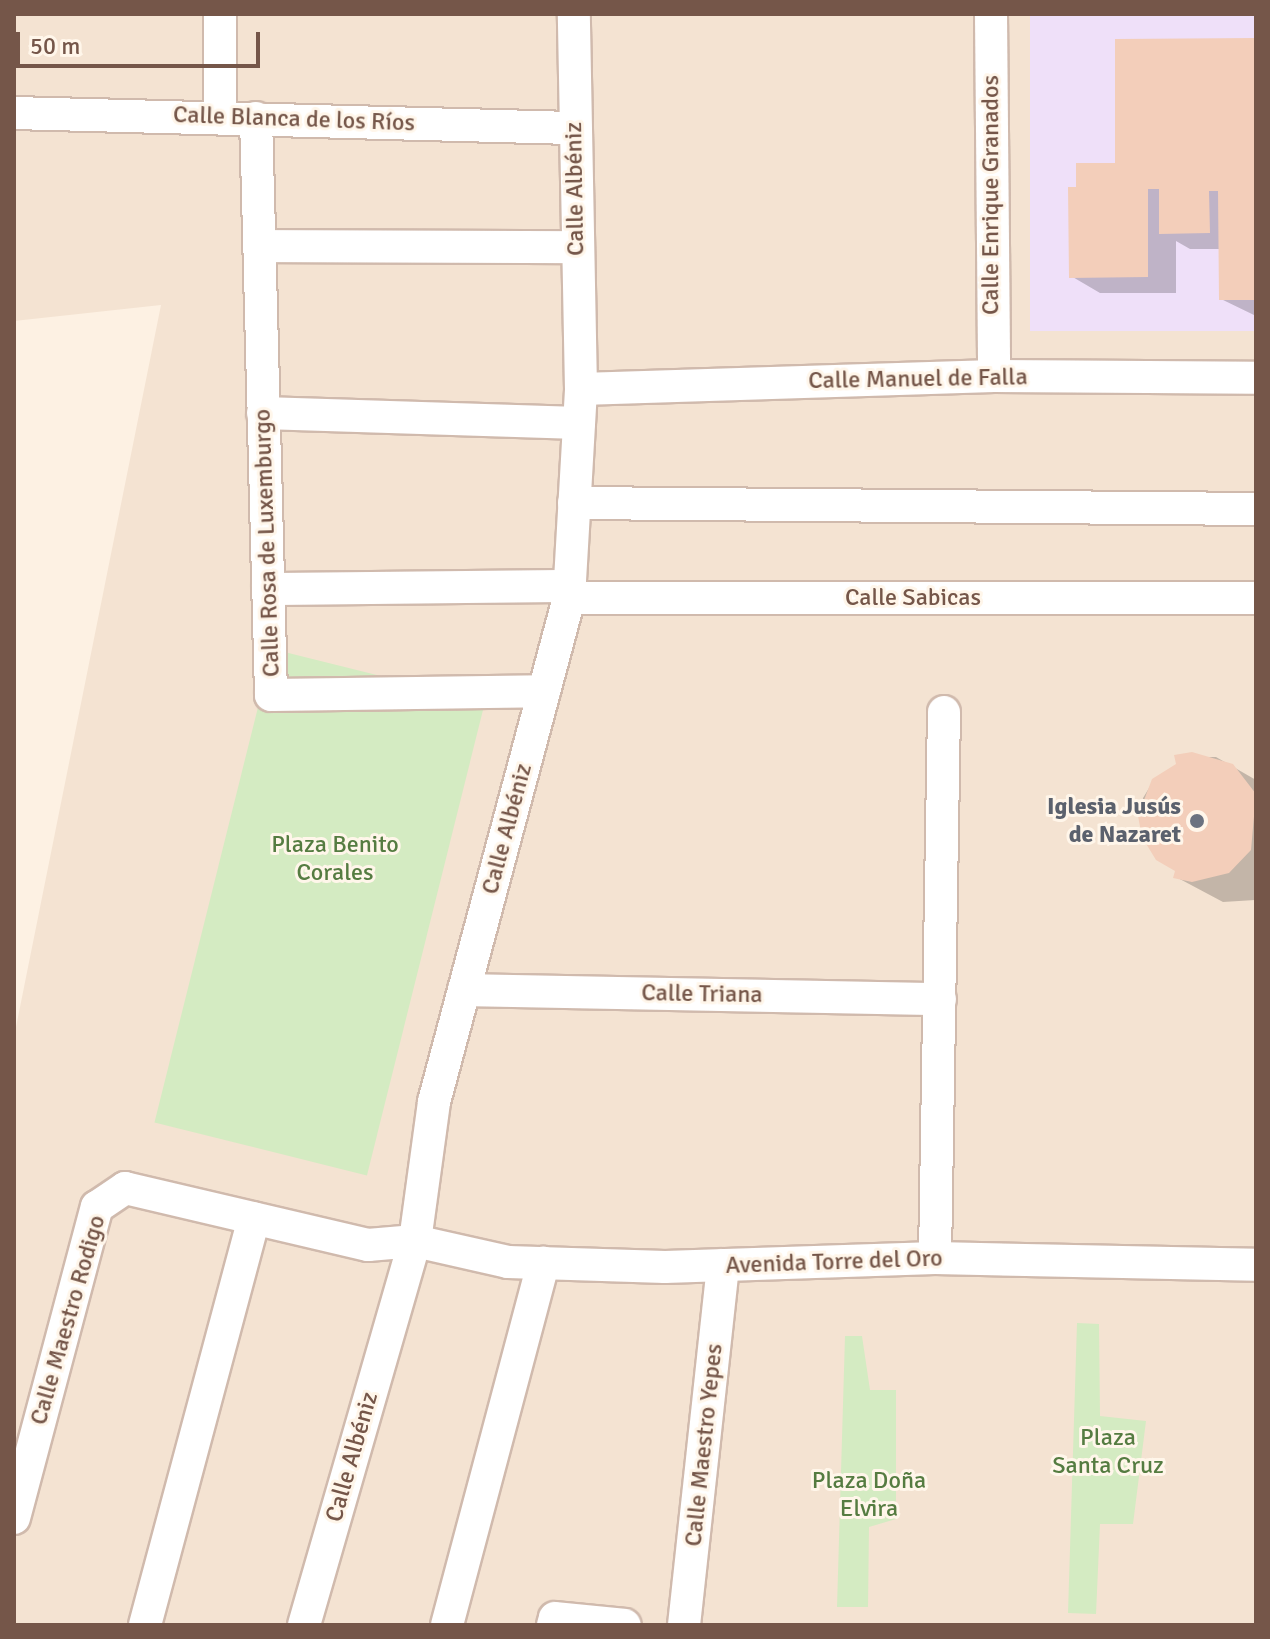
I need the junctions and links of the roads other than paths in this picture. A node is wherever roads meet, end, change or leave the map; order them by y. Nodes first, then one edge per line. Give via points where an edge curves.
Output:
1 (220, 14) edge
2 (574, 14) edge
3 (991, 14) edge
4 (14, 113) edge
5 (220, 117) junction
6 (256, 118) junction
7 (573, 128) junction
8 (259, 246) junction
9 (576, 247) junction
10 (994, 376) junction
11 (1256, 378) edge
12 (581, 389) junction
13 (263, 413) junction
14 (579, 423) junction
15 (574, 503) junction
16 (1256, 509) edge
17 (268, 589) junction
18 (569, 592) junction
19 (1256, 598) edge
20 (544, 691) junction
21 (944, 712) dead end
22 (464, 990) junction
23 (940, 999) junction
24 (254, 1218) junction
25 (415, 1241) junction
26 (935, 1258) junction
27 (543, 1263) junction
28 (723, 1265) junction
29 (1256, 1265) edge
30 (14, 1518) edge
31 (145, 1625) edge
32 (304, 1625) edge
33 (447, 1625) edge
34 (553, 1625) edge
35 (625, 1625) edge
36 (684, 1625) edge

1 - 5 street
2 - 7 street, Calle Albéniz
3 - 10 street, Calle Enrique Granados
4 - 5 street, Calle Blanca de los Ríos
5 - 6 street, Calle Blanca de los Ríos
6 - 7 street, Calle Blanca de los Ríos
6 - 8 street, Calle Rosa de Luxemburgo
7 - 9 street, Calle Albéniz
8 - 9 street
8 - 13 street, Calle Rosa de Luxemburgo
9 - 12 street, Calle Albéniz
10 - 11 street, Calle Manuel de Falla
10 - 12 street, Calle Manuel de Falla
12 - 14 street, Calle Albéniz
13 - 14 street
13 - 17 street, Calle Rosa de Luxemburgo
14 - 15 street, Calle Albéniz
15 - 16 street
15 - 18 street, Calle Albéniz
17 - 18 street, Calle Sabicas
17 - 20 street, Calle Rosa de Luxemburgo via 271,695
18 - 19 street, Calle Sabicas
18 - 20 street, Calle Albéniz
20 - 22 street, Calle Albéniz
21 - 23 street
22 - 23 street, Calle Triana
22 - 25 street, Calle Albéniz via 434,1102
23 - 26 street
24 - 25 street, Calle Maestro Rodigo via 368,1245
24 - 30 street, Calle Maestro Rodigo via 125,1188 97,1207
24 - 31 street
25 - 27 street, Avenida Torre del Oro via 508,1262
25 - 32 street, Calle Albéniz
26 - 28 street, Avenida Torre del Oro
26 - 29 street, Avenida Torre del Oro
27 - 28 street, Avenida Torre del Oro
27 - 33 street
28 - 36 street, Calle Maestro Yepes
34 - 35 street via 555,1618

